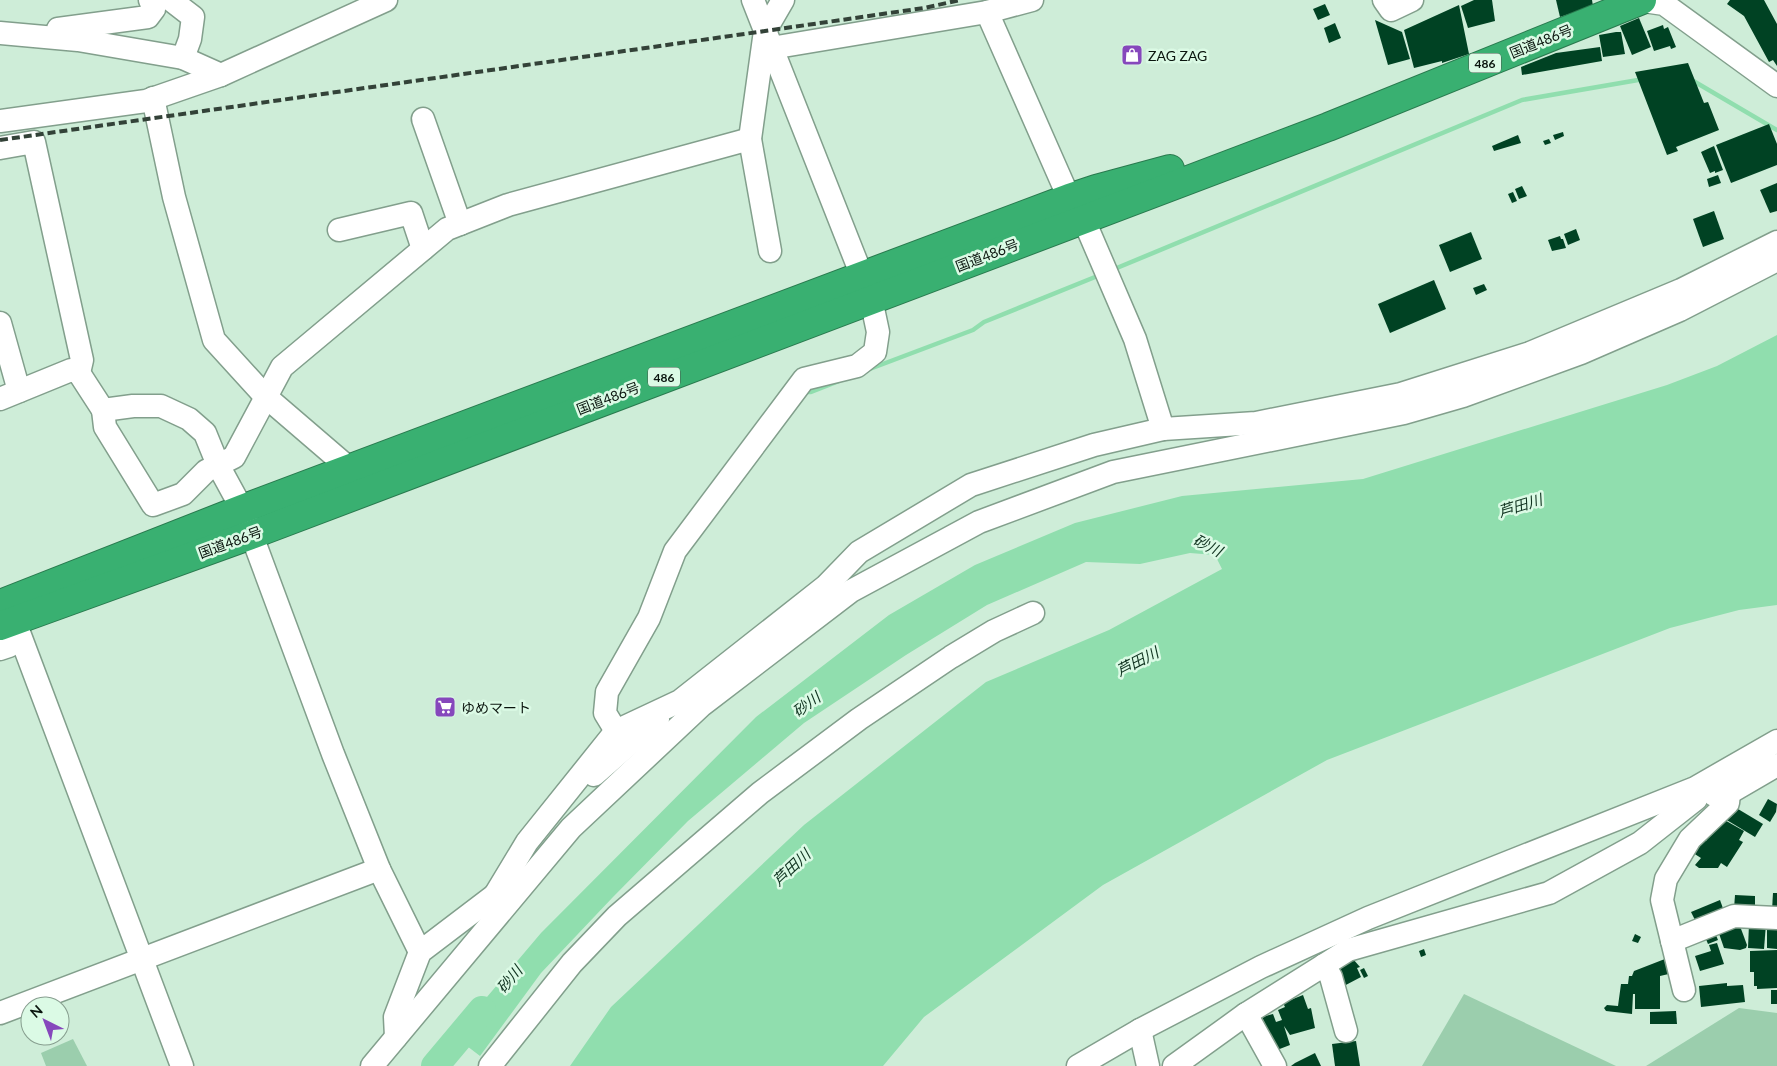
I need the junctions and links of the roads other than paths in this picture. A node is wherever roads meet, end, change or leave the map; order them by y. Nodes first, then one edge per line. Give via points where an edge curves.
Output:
1 (150, 0) edge
2 (171, 0) edge
3 (386, 0) edge
4 (753, 0) edge
5 (783, 0) edge
6 (1032, 0) edge
7 (1384, 0) edge
8 (1412, 0) edge
9 (1640, 0) edge
10 (987, 12) junction
11 (0, 33) edge
12 (33, 36) junction
13 (768, 40) junction
14 (183, 58) junction
15 (221, 75) junction
16 (1777, 86) edge
17 (153, 98) junction
18 (423, 119) dead end
19 (0, 121) edge
20 (750, 139) junction
21 (0, 148) edge
22 (1076, 208) junction
23 (460, 224) junction
24 (339, 230) dead end
25 (1777, 242) edge
26 (423, 249) junction
27 (770, 251) dead end
28 (1777, 260) edge
29 (867, 288) junction
30 (0, 323) edge
31 (79, 373) junction
32 (10, 395) edge
33 (265, 396) junction
34 (103, 410) junction
35 (1162, 429) junction
36 (218, 465) junction
37 (350, 469) junction
38 (242, 509) junction
39 (251, 535) junction
40 (1033, 613) dead end
41 (6, 614) edge
42 (0, 649) edge
43 (680, 701) junction
44 (616, 731) junction
45 (1777, 741) edge
46 (1776, 771) edge
47 (1696, 793) junction
48 (1729, 793) junction
49 (527, 842) junction
50 (379, 869) junction
51 (503, 898) junction
52 (1777, 918) edge
53 (1672, 941) junction
54 (420, 952) junction
55 (141, 960) junction
56 (1324, 965) junction
57 (1684, 990) dead end
58 (0, 1013) edge
59 (1246, 1014) junction
60 (1140, 1030) junction
61 (1346, 1031) dead end
62 (396, 1037) junction
63 (182, 1066) edge
64 (372, 1066) edge
65 (490, 1066) edge
66 (1078, 1066) edge
67 (1148, 1066) edge
68 (1174, 1066) edge
69 (1275, 1066) edge

1 - 12 street via 154,9 148,17 41,32
2 - 14 street via 193,17
3 - 15 street
4 - 13 street
5 - 13 street
6 - 10 street
7 - 8 street via 1391,10
9 - 16 street via 1664,4
9 - 22 highway, 国道486号 / 486 via 1328,126
10 - 13 street
10 - 22 street
11 - 12 street
12 - 14 street via 78,40
13 - 20 street
13 - 29 street
14 - 15 street
15 - 17 street
17 - 19 street
17 - 33 street via 174,197 214,340
18 - 23 street
20 - 23 street via 508,205
20 - 27 street
21 - 31 street via 34,142 82,360
22 - 29 highway, 国道486号 / 486
22 - 35 street via 1135,340
23 - 26 street via 447,229
24 - 26 street via 411,213
25 - 35 street via 1681,290 1530,353 1401,394 1256,423
26 - 33 street via 282,367
28 - 51 street via 1680,310 1581,352 1463,396 1404,413 1113,472 979,522 851,591 702,705 571,828
29 - 37 highway, 国道486号 / 486
29 - 39 highway, 国道486号 / 486
29 - 44 street via 878,332 875,352 857,366 804,378 674,551 649,618 607,692 605,713
30 - 32 street
31 - 32 street via 71,370
31 - 34 street
33 - 36 street via 234,457
33 - 37 street
34 - 36 street via 162,406 189,419 205,433
34 - 36 street via 105,428 153,505 184,494 206,471
35 - 43 street via 1094,446 971,485 859,552 826,586
36 - 38 street
37 - 38 highway, 国道486号 / 486
38 - 39 street
38 - 41 highway, 国道486号 / 486
39 - 41 highway, 国道486号 / 486
39 - 50 street
40 - 65 street via 994,631 951,657 859,719 760,793 617,916 572,963
41 - 42 street via 9,646
41 - 55 street
43 - 44 street
43 - 49 street via 601,768
44 - 49 street
45 - 47 street
46 - 48 street
47 - 48 street
47 - 56 street via 1640,843 1549,893 1348,950
47 - 60 street via 1368,918 1261,967
48 - 53 street via 1728,803 1690,839 1666,879 1662,900
49 - 51 street
50 - 54 street
50 - 55 street
51 - 54 street
51 - 62 street
52 - 53 street via 1734,916
53 - 57 street
54 - 62 street via 395,1017
55 - 58 street
55 - 63 street
56 - 59 street
56 - 61 street via 1331,977
59 - 68 street
59 - 69 street
60 - 66 street
60 - 67 street
62 - 64 street

